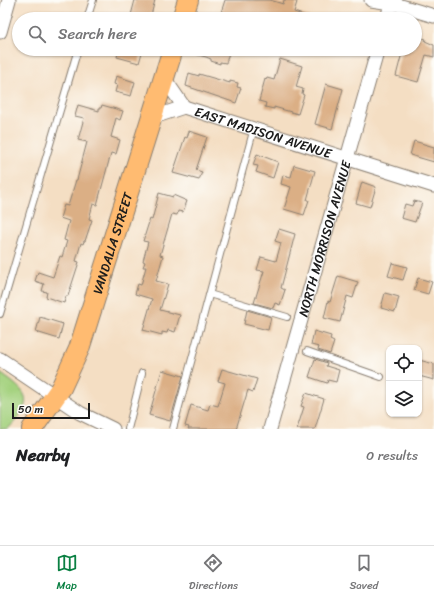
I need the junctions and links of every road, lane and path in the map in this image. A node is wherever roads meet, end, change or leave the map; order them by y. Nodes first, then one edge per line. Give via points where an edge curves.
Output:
1 (9, 0) edge
2 (93, 0) edge
3 (188, 0) edge
4 (371, 0) edge
5 (392, 1) edge
6 (89, 12) edge
7 (184, 12) edge
8 (389, 12) edge
9 (434, 16) edge
10 (0, 32) edge
11 (76, 56) edge
12 (171, 56) edge
13 (376, 56) edge
14 (164, 78) junction
15 (184, 107) junction
16 (151, 118) junction
17 (254, 128) junction
18 (348, 159) junction
19 (434, 186) edge
20 (209, 294) junction
21 (0, 314) edge
22 (287, 317) dead end
23 (307, 351) dead end
24 (0, 360) edge
25 (142, 373) dead end
26 (381, 377) dead end
27 (55, 397) junction
28 (32, 429) edge
29 (113, 429) edge
30 (128, 429) edge
31 (173, 429) edge
32 (270, 429) edge

1 - 10 street
2 - 6 lane
3 - 7 main road
4 - 5 street
5 - 8 street
5 - 9 street
11 - 21 lane
12 - 14 main road, VANDALIA STREET
13 - 18 street, NORTH MORRISON AVENUE
14 - 15 street
14 - 16 main road, VANDALIA STREET
15 - 16 street
15 - 17 street, EAST MADISON AVENUE
16 - 27 main road, VANDALIA STREET via 86,329 73,363
17 - 18 street, EAST MADISON AVENUE
17 - 20 lane
18 - 19 street, EAST MADISON AVENUE
18 - 32 street, NORTH MORRISON AVENUE
20 - 22 lane
20 - 31 lane
23 - 26 lane
24 - 27 street
25 - 30 lane
27 - 28 main road, VANDALIA STREET
27 - 29 street via 94,421

